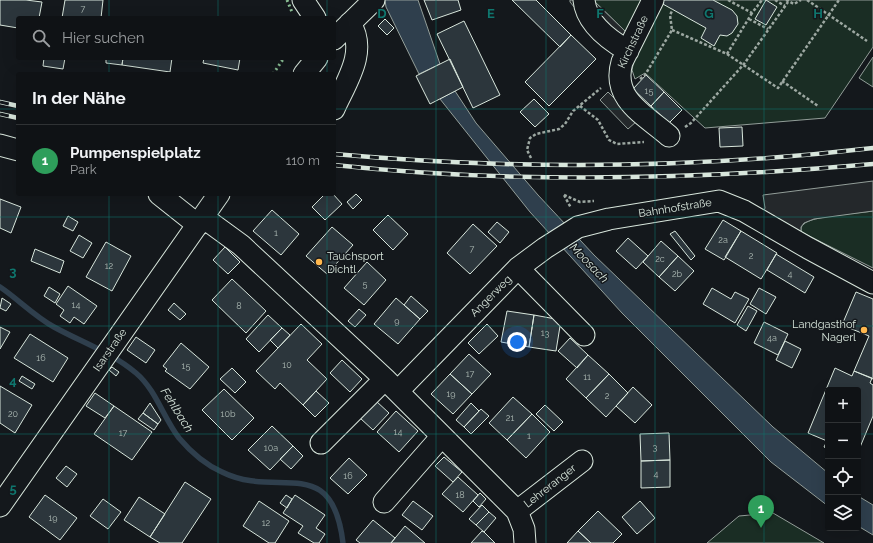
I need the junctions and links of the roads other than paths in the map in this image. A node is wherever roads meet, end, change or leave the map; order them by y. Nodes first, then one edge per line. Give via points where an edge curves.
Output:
1 (303, 0) edge
2 (374, 0) edge
3 (584, 0) edge
4 (653, 0) edge
5 (314, 16) edge
6 (350, 23) junction
7 (336, 37) edge
8 (628, 51) junction
9 (315, 60) edge
10 (306, 72) edge
11 (336, 105) edge
12 (669, 136) road end
13 (0, 145) edge
14 (16, 149) edge
15 (162, 196) edge
16 (218, 196) edge
17 (201, 221) junction
18 (518, 268) junction
19 (873, 283) edge
20 (584, 335) dead end
21 (392, 385) junction
22 (442, 436) junction
23 (321, 443) dead end
24 (582, 461) dead end
25 (384, 502) dead end
26 (0, 506) edge
27 (517, 511) junction
28 (524, 543) edge

1 - 5 street
2 - 6 street
3 - 8 street via 585,10 607,38
4 - 8 street, Kirchstraße
6 - 7 street
6 - 11 street via 355,31 357,54
8 - 12 street, Kirchstraße via 619,73 621,90 625,98
9 - 10 street
13 - 14 street
15 - 17 street
16 - 17 street, Isarstraße
17 - 21 street via 224,232 258,260
17 - 26 street, Isarstraße
18 - 19 street, Bahnhofstraße via 577,219 609,219 719,201 744,210
18 - 20 street, Angerweg
18 - 21 street, Angerweg
21 - 22 street
21 - 23 street, Angerweg
22 - 25 street
22 - 27 street
24 - 27 street, Lehreranger
27 - 28 street via 524,529

